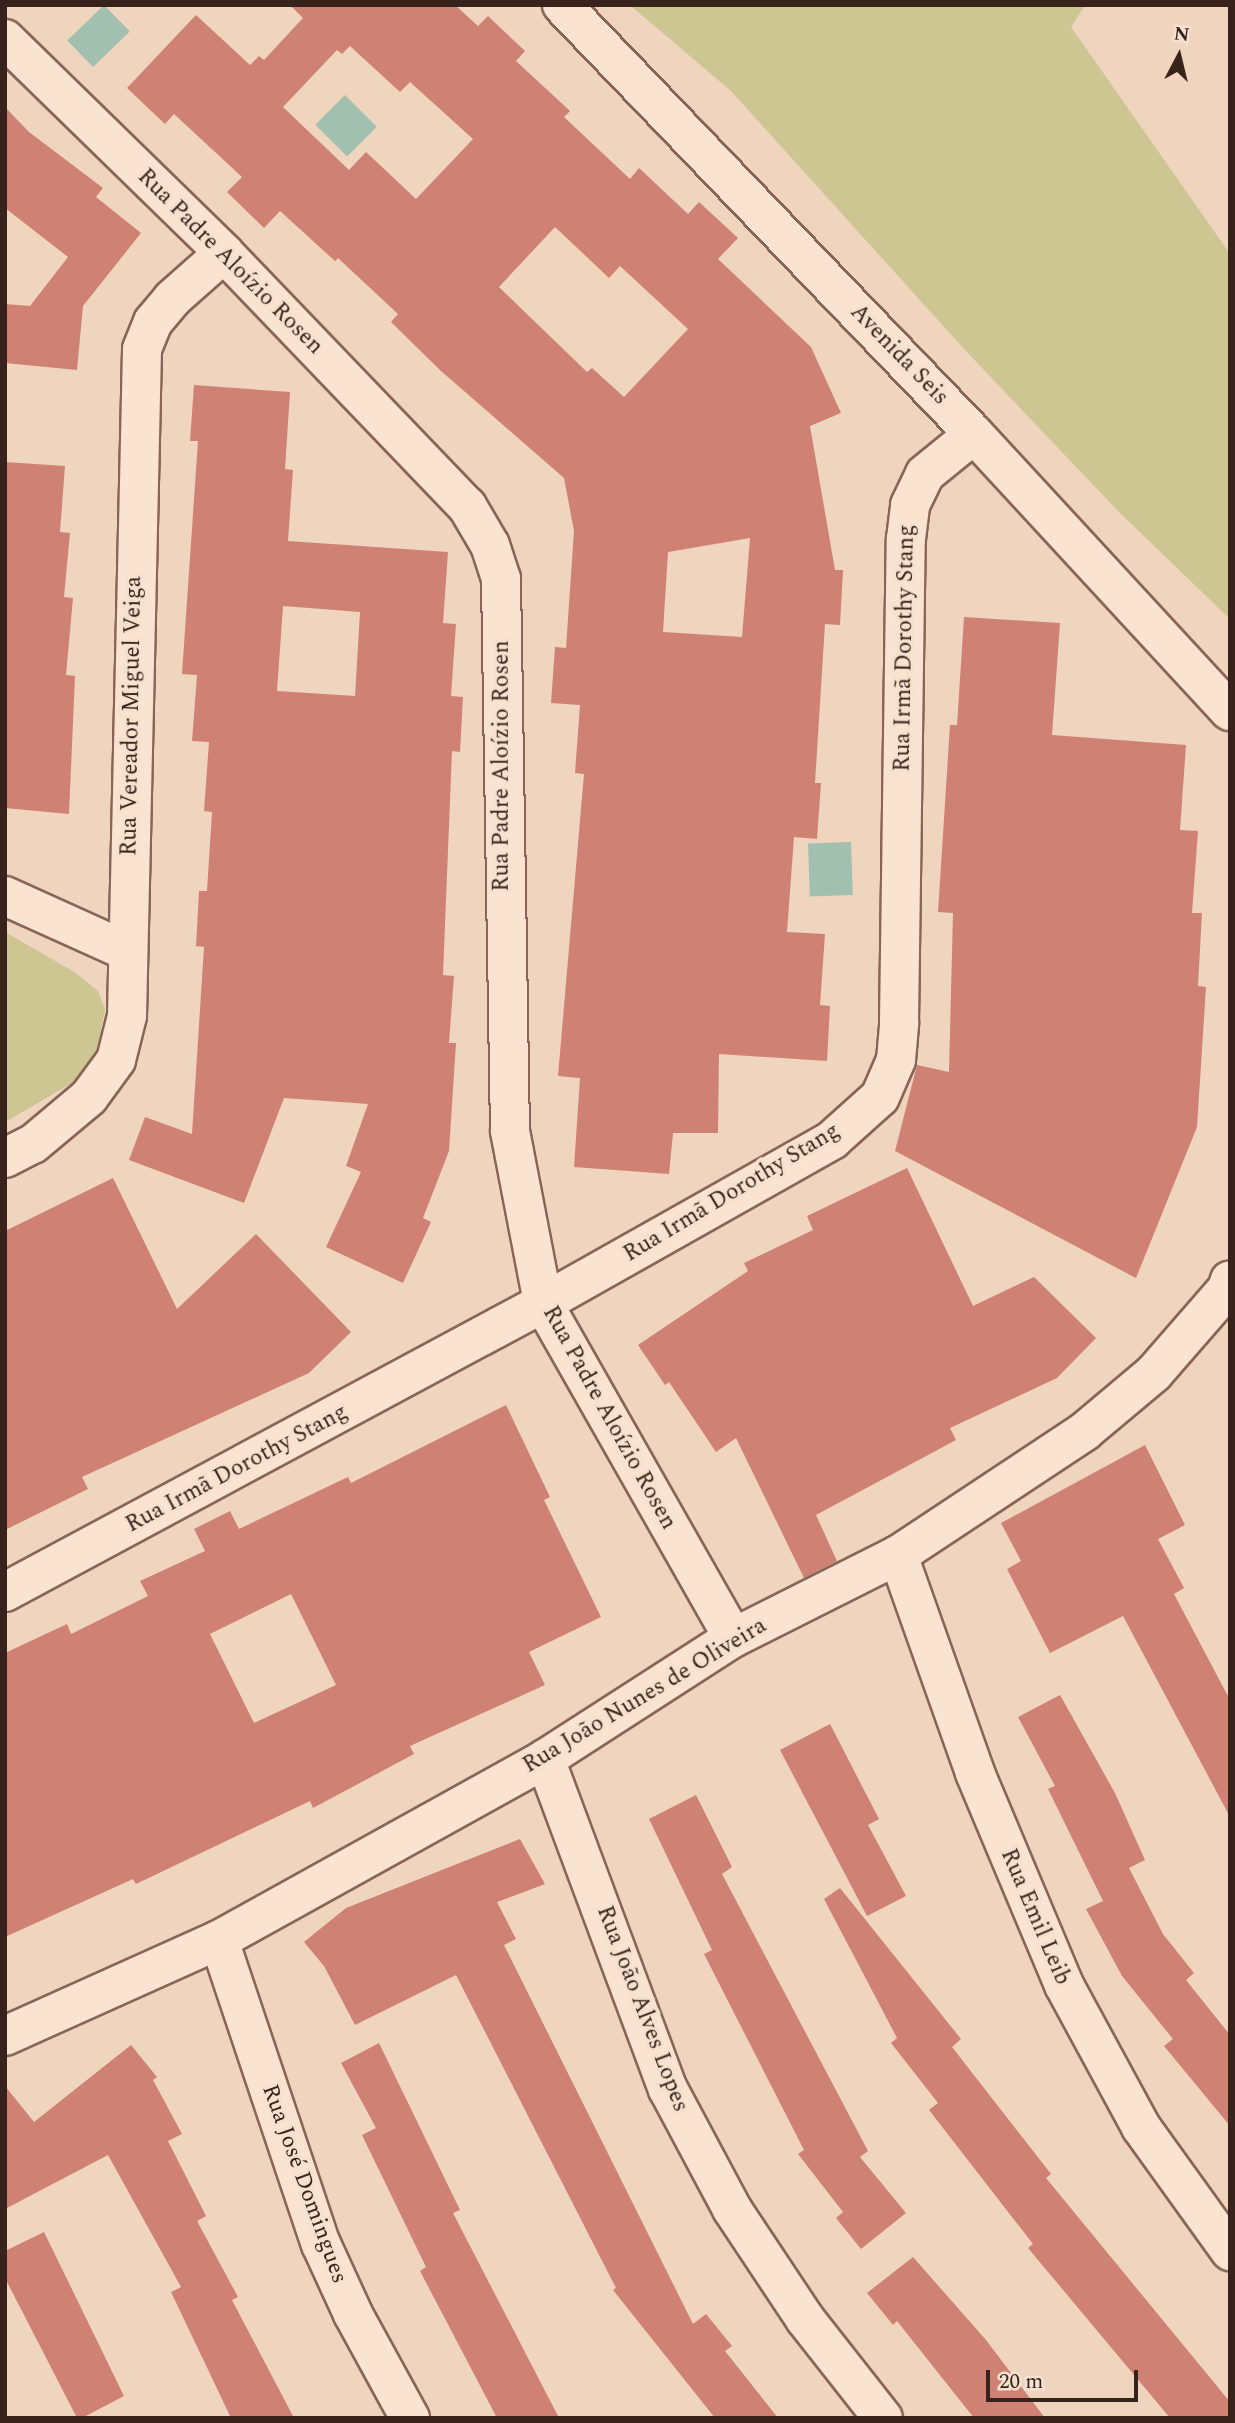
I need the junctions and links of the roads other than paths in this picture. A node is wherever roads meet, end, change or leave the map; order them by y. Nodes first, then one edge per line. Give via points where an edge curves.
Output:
1 (562, 5) edge
2 (5, 39) edge
3 (224, 253) junction
4 (975, 434) junction
5 (1230, 711) edge
6 (5, 896) edge
7 (127, 951) junction
8 (5, 1158) edge
9 (1229, 1289) edge
10 (543, 1303) junction
11 (898, 1555) junction
12 (5, 1592) edge
13 (733, 1638) junction
14 (545, 1759) junction
15 (219, 1940) junction
16 (5, 2036) edge
17 (1230, 2251) edge
18 (410, 2418) edge
19 (883, 2418) edge

1 - 4 street, Avenida Seis
2 - 3 street, Rua Padre Aloízio Rosen
3 - 7 street, Rua Vereador Miguel Veiga via 172,299 153,322 142,349
3 - 10 street, Rua Padre Aloízio Rosen via 467,506 490,545 501,579 510,1131
4 - 5 street, Avenida Seis
4 - 10 street, Rua Irmã Dorothy Stang via 925,474 910,505 905,553 899,1022 896,1060 880,1097 832,1140
6 - 7 street
7 - 8 street, Rua Vereador Miguel Veiga via 127,1016 116,1060 89,1097 33,1144
9 - 11 street, Rua João Nunes de Oliveira via 1154,1373 1085,1431
10 - 12 street, Rua Irmã Dorothy Stang
10 - 13 street, Rua Padre Aloízio Rosen
11 - 13 street, Rua João Nunes de Oliveira
11 - 17 street, Rua Emil Leib via 975,1773 1064,1985 1141,2127
13 - 14 street, Rua João Nunes de Oliveira
14 - 15 street, Rua João Nunes de Oliveira
14 - 19 street, Rua João Alves Lopes via 668,2089 732,2209 805,2319
15 - 16 street, Rua João Nunes de Oliveira
15 - 18 street, Rua José Domingues via 321,2244

